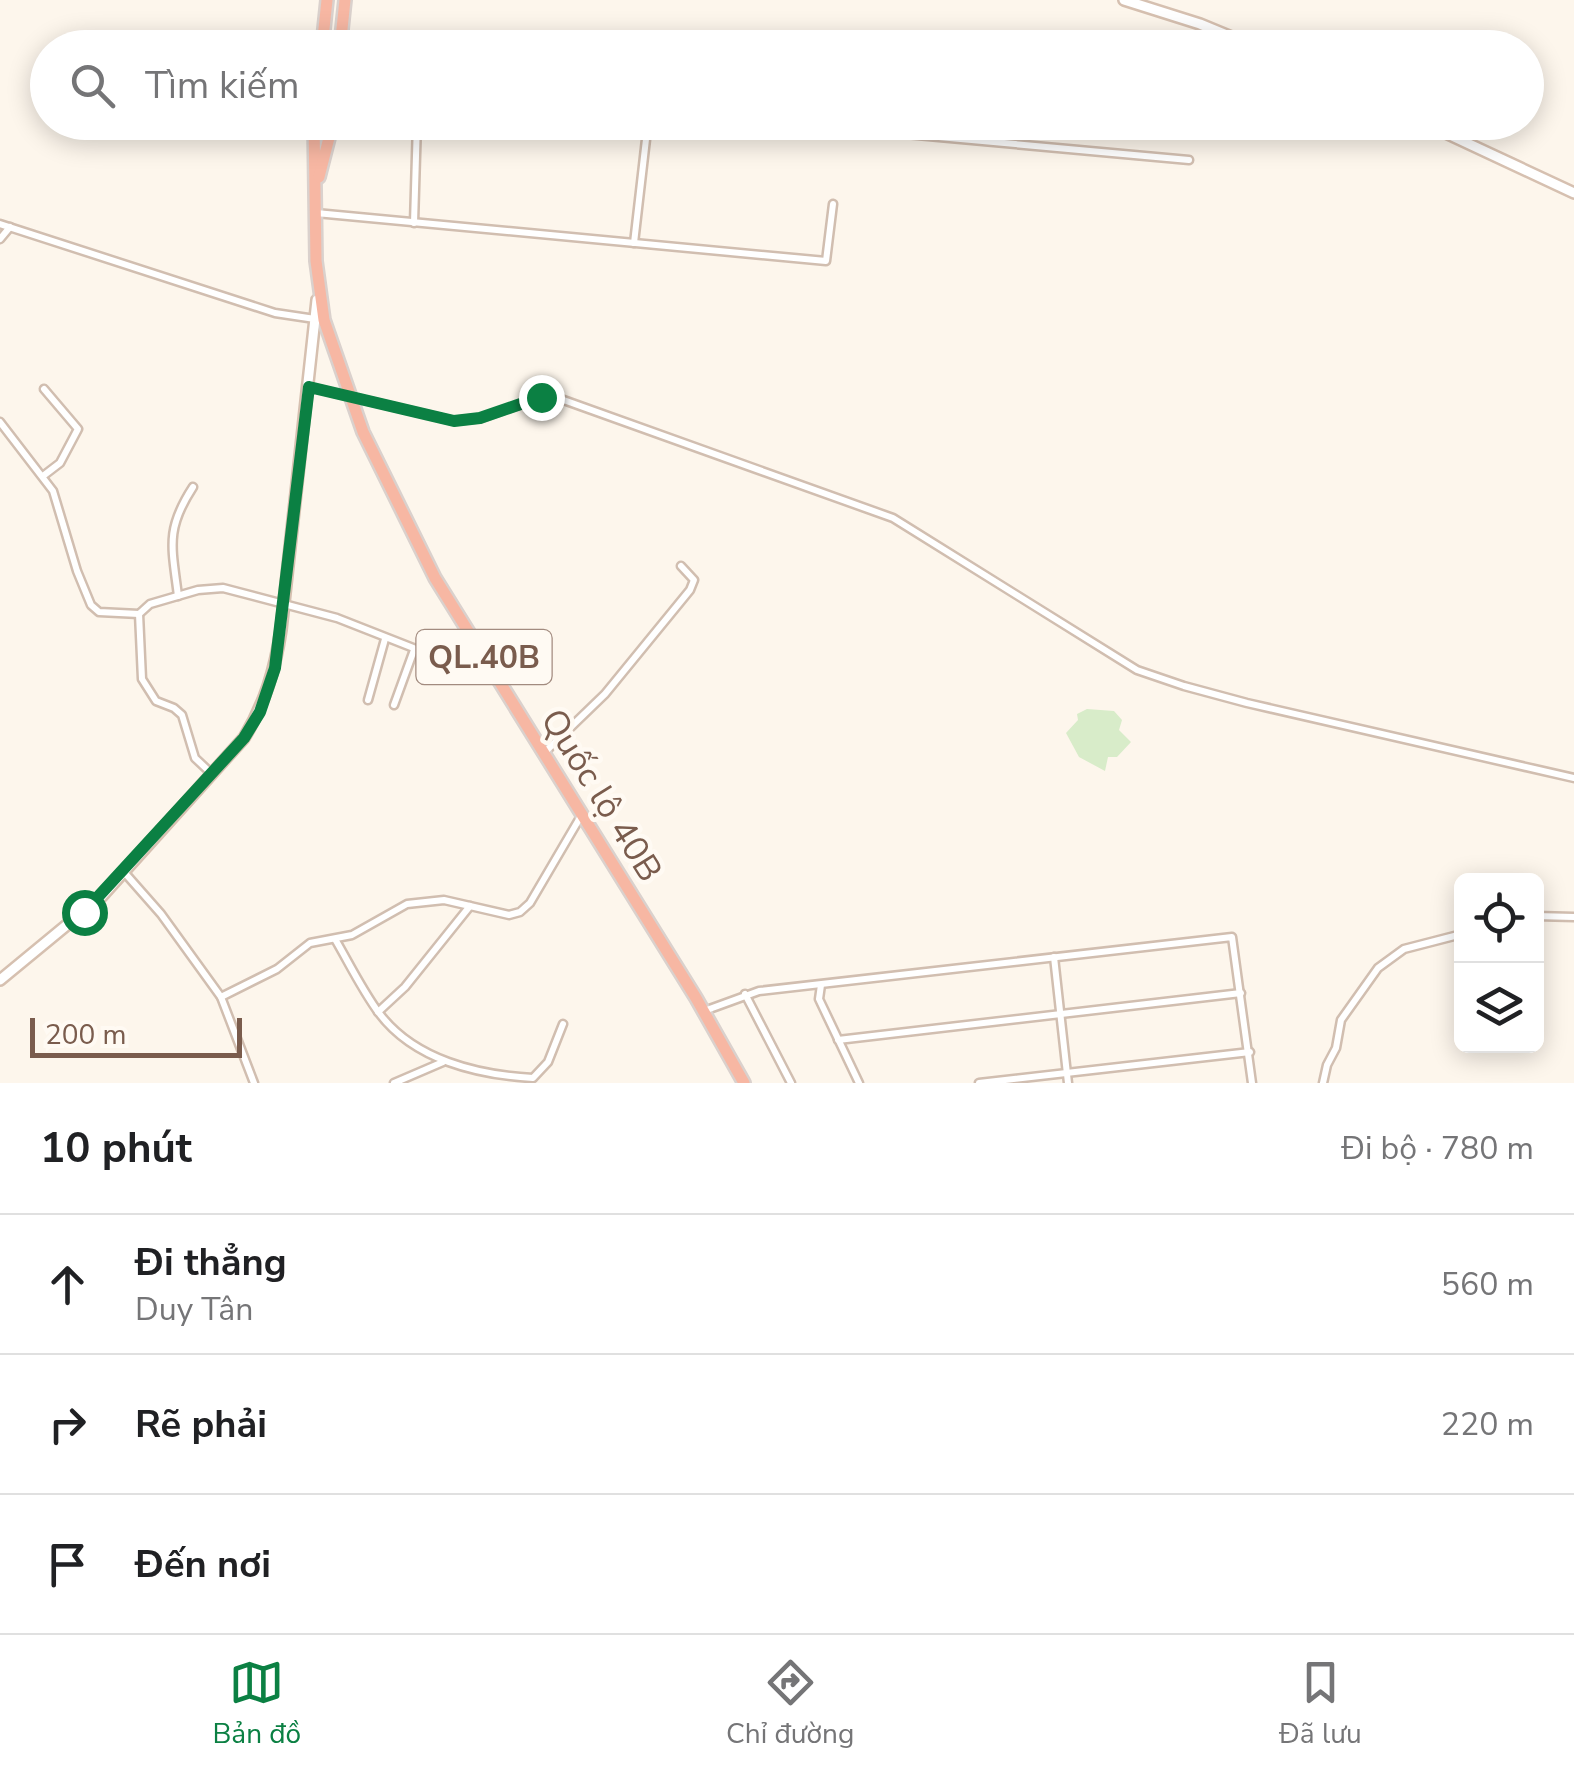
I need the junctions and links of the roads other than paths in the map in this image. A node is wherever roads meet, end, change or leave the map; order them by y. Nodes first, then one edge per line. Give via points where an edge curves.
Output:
1 (327, 0) edge
2 (345, 0) edge
3 (1124, 0) edge
4 (324, 30) edge
5 (342, 30) edge
6 (1214, 30) edge
7 (314, 140) edge
8 (328, 140) edge
9 (416, 140) edge
10 (646, 140) edge
11 (971, 140) edge
12 (1461, 140) edge
13 (1189, 160) dead end
14 (1574, 193) edge
15 (314, 195) junction
16 (833, 204) dead end
17 (314, 212) junction
18 (414, 223) junction
19 (0, 224) edge
20 (10, 227) junction
21 (0, 239) edge
22 (634, 243) junction
23 (317, 272) junction
24 (316, 319) junction
25 (309, 387) junction
26 (44, 389) dead end
27 (349, 396) junction
28 (0, 422) edge
29 (43, 476) junction
30 (193, 487) dead end
31 (681, 566) dead end
32 (178, 596) junction
33 (284, 604) junction
34 (139, 614) junction
35 (385, 638) junction
36 (414, 650) junction
37 (444, 660) dead end
38 (368, 700) dead end
39 (394, 704) dead end
40 (544, 753) junction
41 (212, 774) junction
42 (1574, 778) edge
43 (582, 815) junction
44 (123, 872) junction
45 (470, 906) junction
46 (1544, 916) edge
47 (1574, 916) edge
48 (1454, 936) edge
49 (335, 939) junction
50 (1054, 958) junction
51 (0, 980) edge
52 (820, 985) junction
53 (1240, 993) junction
54 (745, 994) junction
55 (221, 997) junction
56 (703, 1011) junction
57 (378, 1012) junction
58 (1060, 1014) junction
59 (563, 1024) dead end
60 (838, 1040) junction
61 (1250, 1052) junction
62 (444, 1062) junction
63 (1067, 1073) junction
64 (250, 1082) edge
65 (394, 1083) edge
66 (744, 1083) edge
67 (791, 1083) edge
68 (859, 1083) edge
69 (979, 1083) edge
70 (1068, 1083) edge
71 (1252, 1083) edge
72 (1323, 1083) edge

1 - 4 highway
2 - 5 highway
3 - 6 street
7 - 15 highway, Quốc lộ 40B / QL.40B
8 - 15 highway, Quốc lộ 40B / QL.40B
9 - 18 street
10 - 22 street
11 - 13 street
12 - 14 street
15 - 17 highway, Quốc lộ 40B / QL.40B
16 - 22 street via 826,261
17 - 18 street
17 - 23 highway, Quốc lộ 40B / QL.40B
18 - 22 street
19 - 20 street
20 - 21 street
20 - 24 street via 275,313
23 - 24 street
23 - 27 highway, Quốc lộ 40B / QL.40B via 324,320
24 - 25 street
25 - 27 street
25 - 33 street
26 - 29 street via 78,429 60,463
27 - 40 highway, Quốc lộ 40B / QL.40B via 435,578
27 - 42 street via 454,421 558,398 893,518 1137,670
28 - 29 street
29 - 34 street via 91,605 105,614
30 - 32 street via 174,520
31 - 40 street via 694,580 690,590 605,694
32 - 33 street via 223,588
32 - 34 street
33 - 35 street
33 - 41 street via 275,668 260,712
34 - 41 street via 142,679 156,701 182,716 195,758
35 - 36 street
35 - 38 street
36 - 37 street
36 - 39 street
40 - 43 highway, Quốc lộ 40B / QL.40B
41 - 44 street
43 - 45 street via 526,908 509,915
43 - 56 highway, Quốc lộ 40B / QL.40B
44 - 51 street
44 - 55 street
45 - 49 street via 444,900 407,904
45 - 57 street
46 - 47 street
48 - 72 street via 1404,949 1378,968 1340,1020
49 - 55 street via 315,940 277,969
49 - 57 street
50 - 52 street
50 - 53 street via 1232,937
50 - 58 street
52 - 54 street
52 - 60 street via 819,999
53 - 58 street
53 - 61 street
54 - 56 street
54 - 67 street
55 - 64 street
56 - 66 highway, Quốc lộ 40B / QL.40B
57 - 62 street
58 - 60 street
58 - 63 street
59 - 62 street via 548,1062 533,1078
60 - 68 street
61 - 63 street
61 - 71 street
62 - 65 street
63 - 69 street
63 - 70 street

